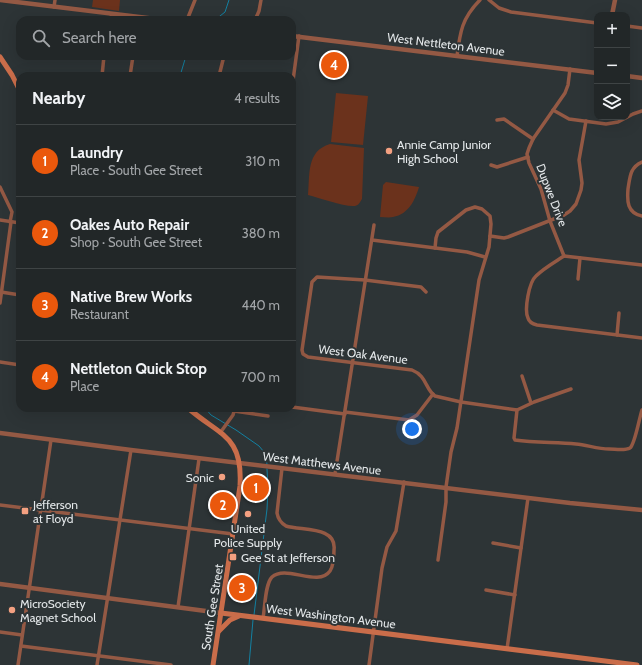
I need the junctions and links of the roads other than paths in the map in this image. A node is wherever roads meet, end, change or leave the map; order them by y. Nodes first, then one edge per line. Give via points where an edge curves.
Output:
1 (0, 0) edge
2 (55, 0) edge
3 (195, 0) edge
4 (261, 0) edge
5 (480, 0) edge
6 (489, 0) edge
7 (615, 0) edge
8 (54, 7) junction
9 (613, 12) edge
10 (112, 14) joint
11 (126, 16) edge
12 (189, 16) edge
13 (257, 16) edge
14 (594, 22) edge
15 (630, 26) edge
16 (642, 28) edge
17 (299, 36) joint
18 (457, 56) junction
19 (0, 57) edge
20 (296, 58) edge
21 (104, 60) edge
22 (132, 60) edge
23 (223, 60) edge
24 (296, 60) edge
25 (570, 69) junction
26 (102, 72) edge
27 (131, 72) edge
28 (220, 72) edge
29 (294, 72) edge
30 (594, 73) edge
31 (630, 76) edge
32 (642, 78) edge
33 (16, 83) edge
34 (553, 110) junction
35 (642, 111) edge
36 (497, 120) dead end
37 (586, 121) junction
38 (533, 139) junction
39 (528, 157) junction
40 (642, 162) edge
41 (491, 165) dead end
42 (0, 187) edge
43 (642, 216) edge
44 (0, 220) edge
45 (550, 221) junction
46 (11, 222) junction
47 (16, 223) edge
48 (374, 225) dead end
49 (490, 236) junction
50 (372, 240) junction
51 (434, 248) junction
52 (564, 256) junction
53 (485, 257) junction
54 (580, 258) junction
55 (642, 265) edge
56 (365, 280) junction
57 (578, 280) dead end
58 (1, 292) edge
59 (426, 292) dead end
60 (16, 294) edge
61 (0, 303) edge
62 (619, 313) dead end
63 (617, 335) junction
64 (642, 338) edge
65 (0, 362) edge
66 (352, 363) junction
67 (16, 364) edge
68 (522, 376) dead end
69 (571, 388) dead end
70 (433, 394) junction
71 (461, 402) junction
72 (531, 403) junction
73 (296, 407) edge
74 (517, 410) junction
75 (642, 410) edge
76 (194, 412) edge
77 (234, 412) edge
78 (249, 412) edge
79 (345, 413) junction
80 (268, 416) dead end
81 (222, 430) junction
82 (0, 433) edge
83 (51, 440) junction
84 (131, 450) junction
85 (199, 459) junction
86 (240, 464) junction
87 (282, 468) junction
88 (335, 474) junction
89 (404, 482) junction
90 (446, 487) junction
91 (528, 498) junction
92 (0, 504) edge
93 (40, 510) junction
94 (642, 510) edge
95 (120, 520) junction
96 (189, 528) junction
97 (233, 534) junction
98 (493, 543) dead end
99 (521, 548) junction
100 (438, 560) dead end
101 (0, 584) edge
102 (30, 588) junction
103 (486, 590) dead end
104 (515, 594) junction
105 (108, 598) junction
106 (178, 607) junction
107 (221, 613) junction
108 (240, 615) junction
109 (262, 618) junction
110 (0, 632) edge
111 (218, 632) junction
112 (374, 632) junction
113 (22, 635) junction
114 (21, 646) junction
115 (507, 649) junction
116 (99, 656) junction
117 (18, 665) edge
118 (98, 665) edge
119 (171, 665) edge
120 (213, 665) edge
121 (369, 665) edge
122 (637, 665) edge

1 - 8 street
2 - 8 street
3 - 12 street
4 - 13 street
5 - 18 street via 463,24
6 - 14 street via 499,8 511,12
7 - 9 street
8 - 10 street
10 - 11 street
15 - 16 street
17 - 18 street, West Nettleton Avenue
17 - 20 street
18 - 25 street, West Nettleton Avenue
19 - 33 main road
21 - 26 street
22 - 27 street
23 - 28 street
24 - 29 street
25 - 30 street, West Nettleton Avenue
25 - 34 street, Dupwe Drive via 565,93
31 - 32 street
34 - 37 street via 569,119
34 - 38 street, Dupwe Drive
35 - 37 street via 614,123
36 - 38 street via 504,120
37 - 45 street via 579,160 582,183 580,195 570,211
38 - 39 street, Dupwe Drive
39 - 41 street via 497,167
39 - 45 street, Dupwe Drive
40 - 43 street via 634,167 630,174 627,201 631,210
42 - 46 street via 12,212
44 - 46 street
45 - 49 street via 504,238
45 - 52 street, Dupwe Drive
46 - 47 street
46 - 58 street
48 - 50 street
49 - 51 street via 491,219 486,212 479,208 470,208 442,228
49 - 53 street
50 - 51 street
50 - 56 street
51 - 53 street
52 - 54 street
52 - 63 street via 535,276 530,288 527,317 537,325
53 - 71 street via 479,280
54 - 55 street
54 - 57 street
56 - 59 street via 421,287
56 - 66 street
56 - 66 street, West Oak Avenue via 317,277 312,281 303,354 308,357
58 - 60 street
58 - 61 street
62 - 63 street
63 - 64 street
65 - 67 street
66 - 70 street, West Oak Avenue via 416,372 424,378
66 - 79 street
68 - 72 street
69 - 72 street
70 - 71 street
70 - 79 street via 417,415 409,420
71 - 74 street
71 - 90 street
72 - 74 street
73 - 79 street
74 - 75 street via 515,440 578,444 605,449 627,449 632,446
76 - 81 main road, South Gee Street
77 - 81 street
78 - 80 street
79 - 88 street
81 - 86 main road, South Gee Street via 233,444
82 - 83 street, West Matthews Avenue
83 - 84 street, West Matthews Avenue
83 - 93 street
84 - 85 street, West Matthews Avenue
84 - 95 street
85 - 86 street, West Matthews Avenue
85 - 96 street
86 - 87 street, West Matthews Avenue
86 - 97 main road, South Gee Street via 240,486
87 - 88 street, West Matthews Avenue
87 - 109 street via 278,518 286,526 330,535 334,542 333,559 330,570 321,577 281,573 272,577
88 - 89 street, West Matthews Avenue
89 - 90 street, West Matthews Avenue
89 - 112 street via 396,528 382,568
90 - 91 street, West Matthews Avenue
90 - 100 street
91 - 94 street, West Matthews Avenue
91 - 99 street
92 - 93 street
93 - 95 street
93 - 102 street
95 - 96 street
95 - 105 street
96 - 97 street
96 - 106 street
97 - 107 main road, South Gee Street
98 - 99 street
99 - 104 street
101 - 102 street, West Washington Avenue
102 - 105 street, West Washington Avenue
102 - 113 street
103 - 104 street
104 - 115 street
105 - 106 street, West Washington Avenue
105 - 116 street
106 - 107 street, West Washington Avenue
107 - 108 main road, West Washington Avenue
107 - 111 main road, South Gee Street
108 - 109 main road, West Washington Avenue
108 - 111 main road via 230,620
109 - 112 main road, West Washington Avenue
110 - 113 street
111 - 120 main road, South Gee Street
112 - 115 main road, West Washington Avenue
112 - 121 street
113 - 114 street
114 - 116 street
114 - 117 street
115 - 122 main road, West Washington Avenue
116 - 118 street
116 - 119 street

